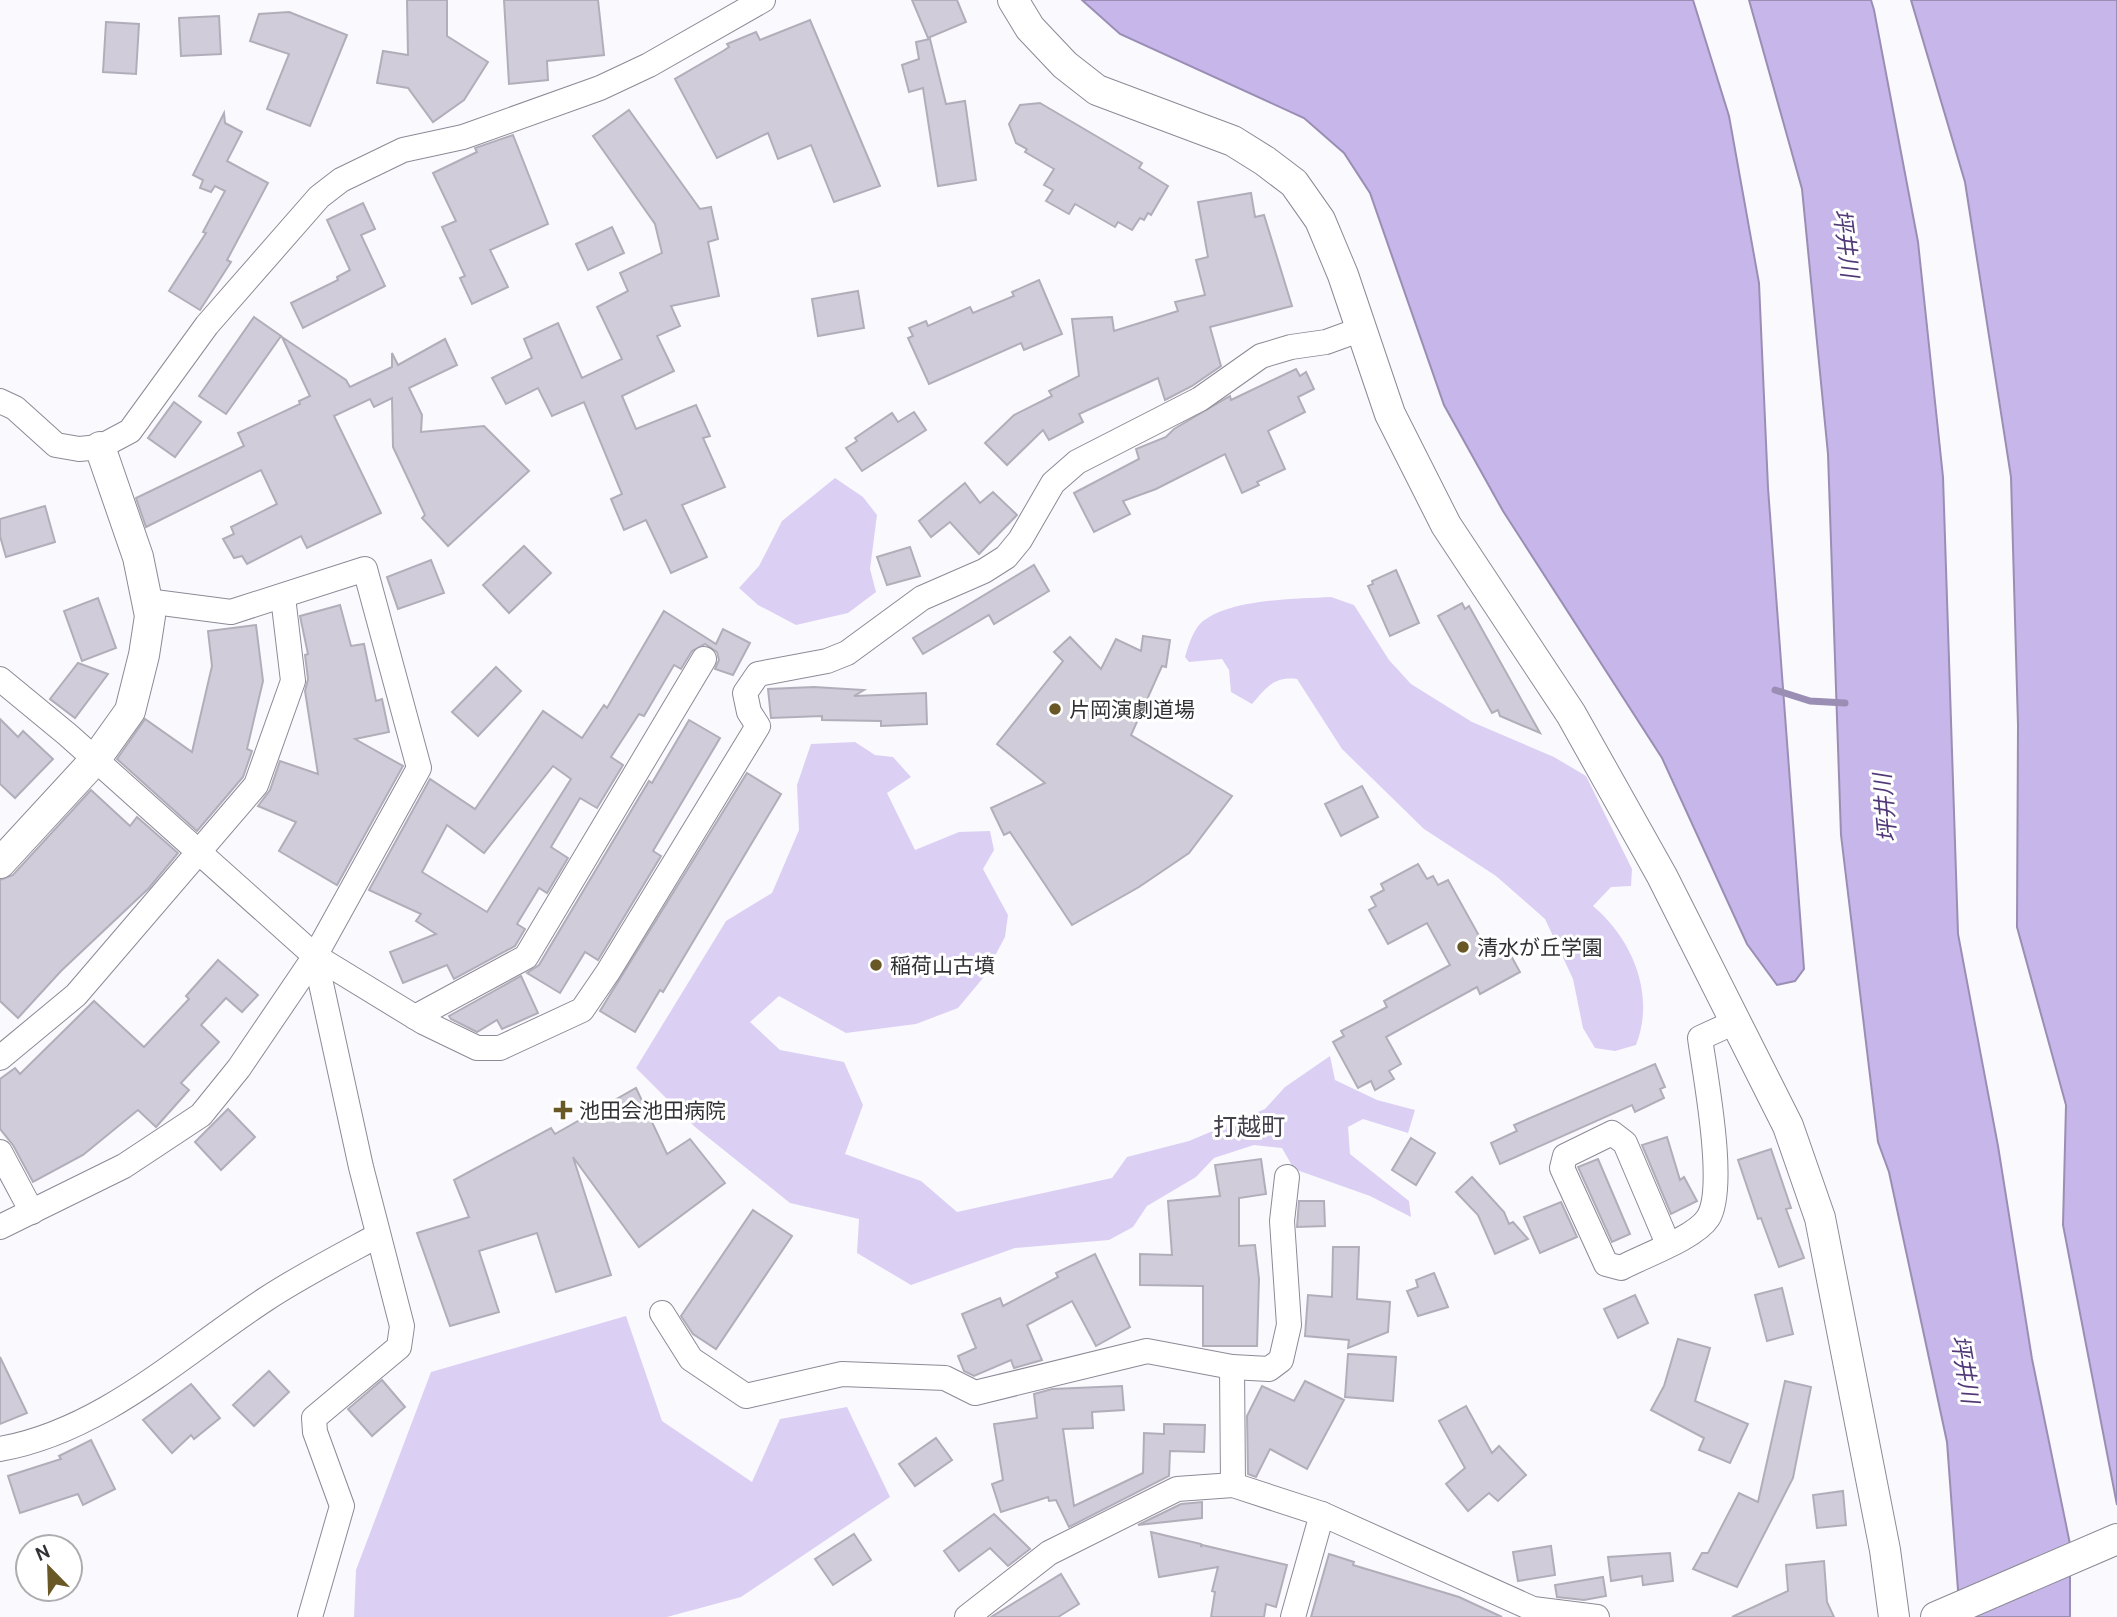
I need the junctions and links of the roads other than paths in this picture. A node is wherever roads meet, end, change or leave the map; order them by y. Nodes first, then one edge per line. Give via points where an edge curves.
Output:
1 (764, 0) edge
2 (1013, 0) edge
3 (1362, 329) junction
4 (0, 401) edge
5 (100, 447) junction
6 (283, 597) junction
7 (147, 601) junction
8 (704, 659) dead end
9 (0, 679) edge
10 (95, 760) junction
11 (196, 852) junction
12 (0, 863) edge
13 (315, 956) junction
14 (415, 1017) junction
15 (1737, 1021) junction
16 (0, 1058) edge
17 (0, 1152) edge
18 (1287, 1177) dead end
19 (32, 1212) junction
20 (0, 1227) edge
21 (377, 1236) junction
22 (1668, 1244) junction
23 (662, 1313) dead end
24 (1232, 1367) junction
25 (0, 1449) edge
26 (1233, 1485) junction
27 (1322, 1514) junction
28 (2112, 1541) edge
29 (310, 1617) edge
30 (967, 1617) edge
31 (1293, 1617) edge
32 (1597, 1617) edge
33 (1894, 1617) edge
34 (1936, 1617) edge

1 - 5 street via 600,88 463,137 403,150 341,180 319,197 207,325 130,432
2 - 3 street via 1030,28 1097,90 1233,141 1294,183 1320,220
3 - 14 street via 1249,363 1200,398 1077,462 1053,483 1006,557 984,571 922,598 847,653 758,674 745,693 758,726 582,1010 500,1048 477,1048
3 - 15 street via 1390,414 1446,525 1571,714
4 - 5 street via 15,408 56,444
5 - 7 street via 138,557
6 - 7 street via 231,612
6 - 11 street via 293,681 257,785
6 - 13 street via 365,569 419,768
7 - 10 street via 150,616 144,655 130,711
8 - 14 street via 526,957
9 - 10 street
10 - 11 street
10 - 12 street
11 - 13 street
11 - 16 street via 76,996
13 - 14 street
13 - 19 street via 201,1115 124,1166
13 - 21 street
15 - 22 street via 1700,1038 1716,1172 1715,1202 1696,1230
15 - 33 street via 1788,1126 1820,1218 1885,1549
17 - 19 street
18 - 24 street via 1282,1221 1289,1325 1282,1360 1269,1369
19 - 20 street
21 - 25 street via 268,1298 71,1428 31,1444
21 - 29 street via 402,1326 399,1347 314,1418 342,1506
22 - 22 street via 1621,1268 1606,1264 1562,1168 1565,1156 1612,1133 1625,1143
23 - 24 street via 691,1359 746,1395 842,1374 945,1378 975,1393 1147,1351
24 - 26 street
26 - 27 street
26 - 30 street via 1177,1489 1049,1553
27 - 31 street
27 - 32 street via 1533,1609
28 - 34 street

